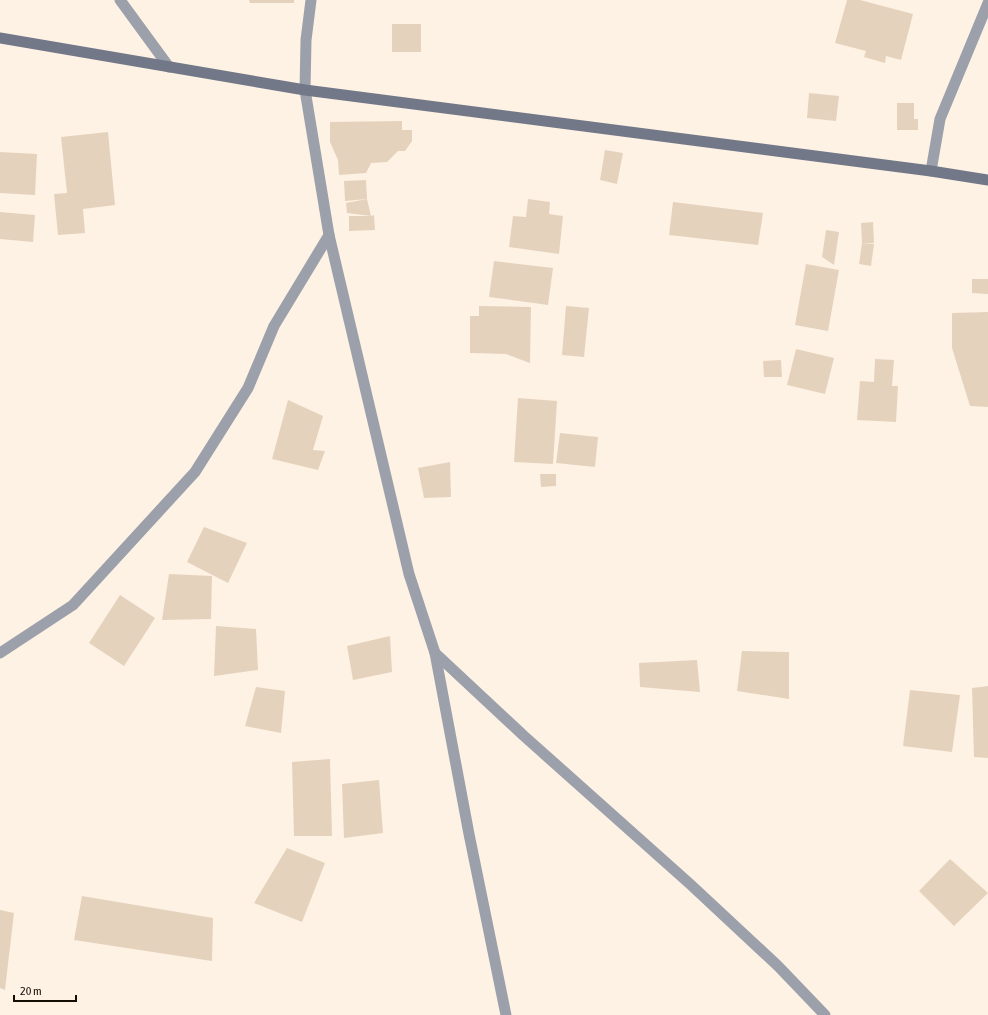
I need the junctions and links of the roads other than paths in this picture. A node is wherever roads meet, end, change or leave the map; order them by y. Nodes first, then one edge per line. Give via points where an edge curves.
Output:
1 (120, 0) edge
2 (311, 0) edge
3 (988, 3) edge
4 (0, 38) edge
5 (169, 67) junction
6 (306, 90) junction
7 (931, 171) junction
8 (988, 180) edge
9 (329, 235) junction
10 (0, 653) edge
11 (435, 653) junction
12 (506, 1015) edge
13 (825, 1015) edge

1 - 5 street
2 - 6 street via 306,40
3 - 7 street via 940,119
4 - 5 main road
5 - 6 main road
6 - 7 main road
6 - 9 street
7 - 8 main road
9 - 10 street via 274,326 248,388 195,472 73,605
9 - 11 street via 410,574
11 - 12 street
11 - 13 street via 690,884 778,966

